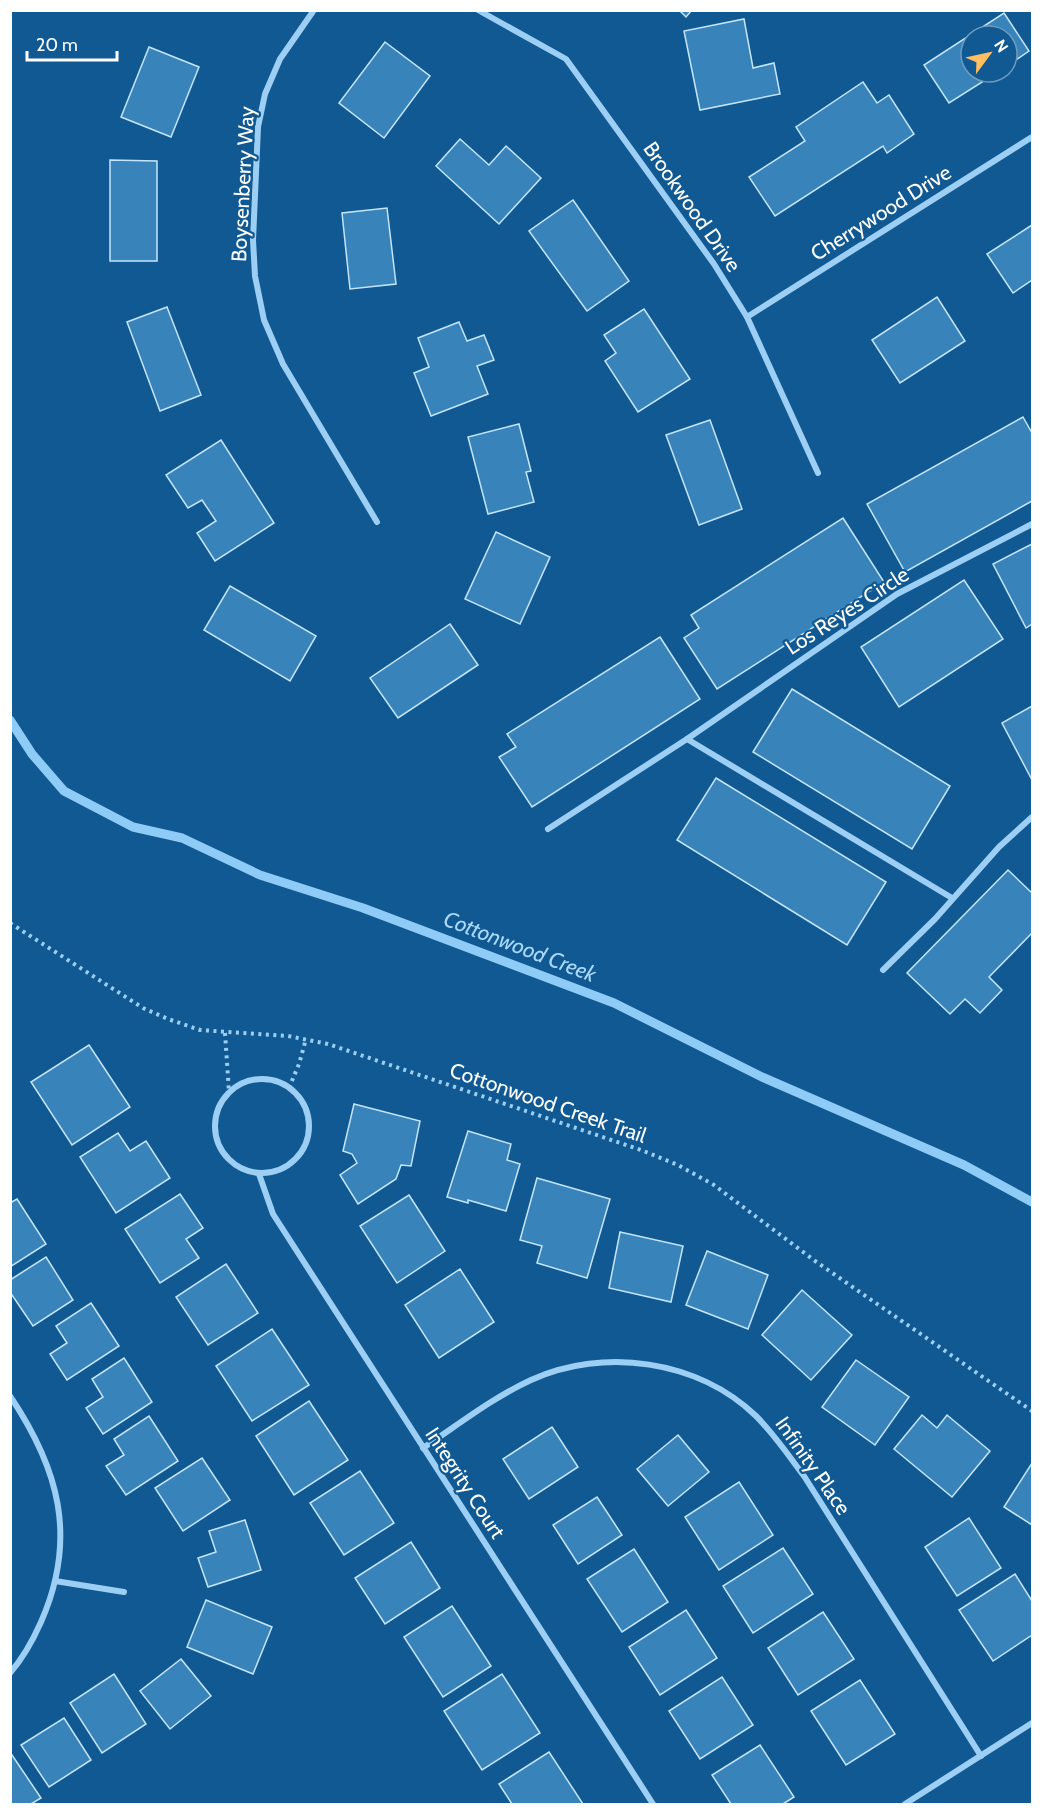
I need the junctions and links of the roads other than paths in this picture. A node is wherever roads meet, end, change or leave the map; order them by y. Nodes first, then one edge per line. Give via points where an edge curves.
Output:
1 (314, 10) edge
2 (478, 10) edge
3 (1032, 137) edge
4 (747, 317) junction
5 (818, 473) dead end
6 (377, 522) dead end
7 (1032, 524) edge
8 (687, 739) junction
9 (1032, 817) edge
10 (548, 829) dead end
11 (952, 898) junction
12 (883, 970) dead end
13 (259, 1174) junction
14 (10, 1396) edge
15 (423, 1448) junction
16 (55, 1581) junction
17 (124, 1592) dead end
18 (10, 1672) edge
19 (1032, 1723) edge
20 (981, 1756) junction
21 (653, 1804) edge
22 (905, 1804) edge

1 - 6 street, Boysenberry Way via 280,59 265,94 258,127 255,276 264,320 283,364
2 - 4 street, Brookwood Drive via 566,59 714,264
3 - 4 street, Cherrywood Drive
4 - 5 street, Brookwood Drive
7 - 8 street, Los Reyes Circle via 897,594
8 - 10 street, Los Reyes Circle
8 - 11 street
9 - 11 street
11 - 12 street
13 - 13 street via 290,1165 301,1154 309,1122 303,1102 289,1088 278,1081 262,1079 246,1082 229,1092 214,1121 219,1147 229,1161
13 - 15 street, Integrity Court via 273,1214
14 - 16 street via 30,1426 55,1490 61,1550
15 - 20 street, Infinity Place via 504,1394 564,1369 634,1362 656,1365 726,1393 755,1415 804,1476
15 - 21 street, Integrity Court
16 - 17 street
16 - 18 street via 35,1634
19 - 20 street
20 - 22 street

